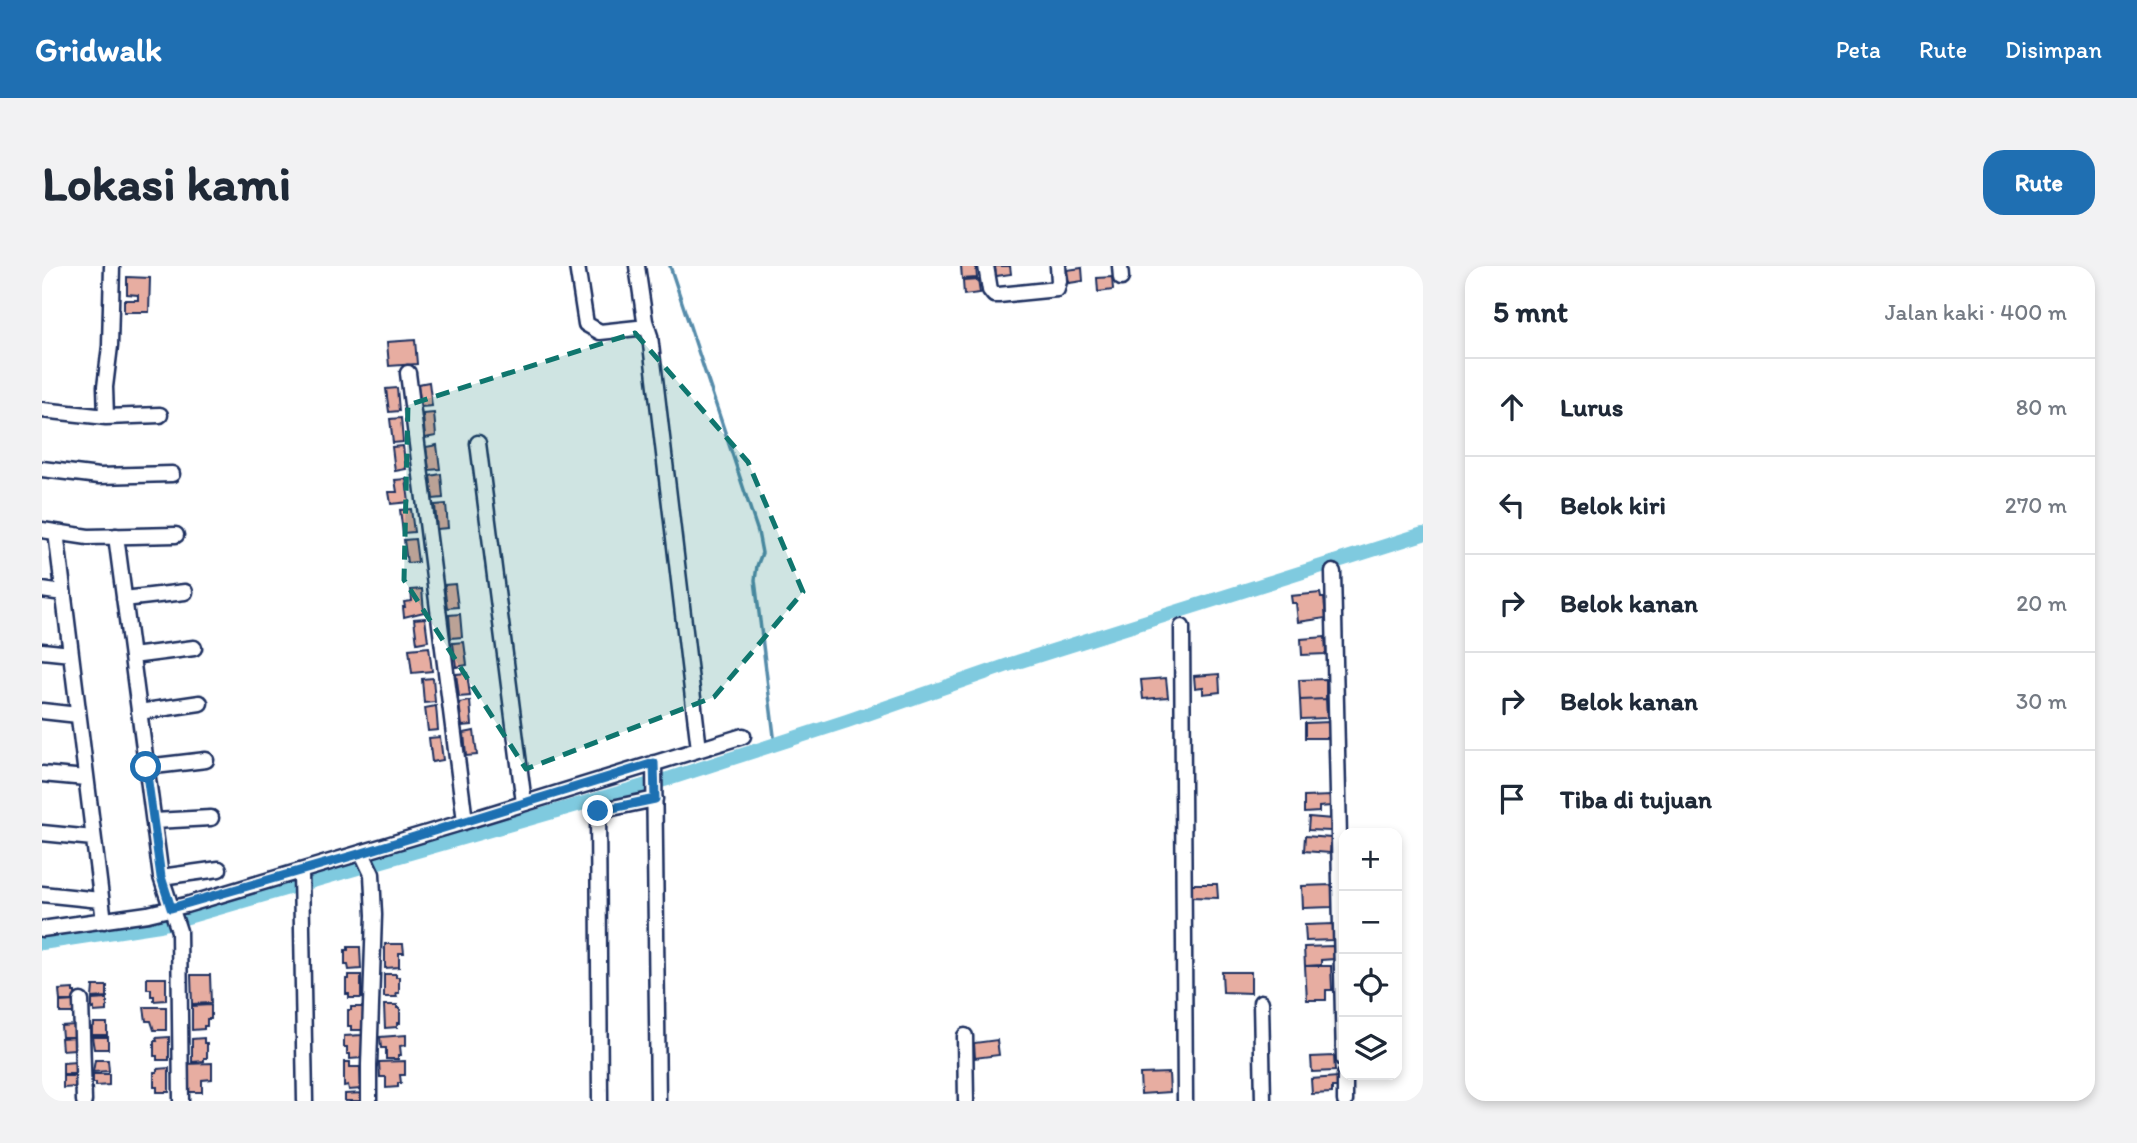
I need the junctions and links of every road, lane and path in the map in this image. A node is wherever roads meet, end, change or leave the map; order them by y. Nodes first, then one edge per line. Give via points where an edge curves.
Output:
1 (112, 266) edge
2 (577, 266) edge
3 (637, 266) edge
4 (986, 266) edge
5 (1058, 266) edge
6 (647, 327) junction
7 (408, 373) dead end
8 (42, 410) edge
9 (160, 415) dead end
10 (106, 417) junction
11 (478, 443) dead end
12 (42, 469) edge
13 (172, 474) dead end
14 (49, 531) edge
15 (176, 535) dead end
16 (116, 536) junction
17 (1333, 572) dead end
18 (42, 590) edge
19 (185, 592) dead end
20 (63, 593) junction
21 (124, 599) junction
22 (1182, 627) dead end
23 (194, 648) dead end
24 (42, 651) edge
25 (71, 654) junction
26 (132, 656) junction
27 (200, 703) dead end
28 (42, 711) edge
29 (139, 712) junction
30 (78, 715) junction
31 (743, 736) dead end
32 (699, 749) junction
33 (206, 760) dead end
34 (146, 767) junction
35 (655, 767) junction
36 (42, 774) edge
37 (86, 778) junction
38 (655, 796) junction
39 (524, 803) junction
40 (211, 818) dead end
41 (154, 821) junction
42 (465, 821) junction
43 (42, 833) edge
44 (93, 838) junction
45 (362, 853) junction
46 (219, 869) dead end
47 (301, 872) junction
48 (161, 877) junction
49 (42, 894) edge
50 (100, 900) junction
51 (172, 909) junction
52 (104, 920) junction
53 (42, 929) edge
54 (81, 1001) dead end
55 (1261, 1002) dead end
56 (1343, 1017) edge
57 (965, 1036) dead end
58 (1345, 1080) edge
59 (84, 1101) edge
60 (181, 1101) edge
61 (305, 1101) edge
62 (369, 1101) edge
63 (600, 1101) edge
64 (658, 1101) edge
65 (967, 1101) edge
66 (1185, 1101) edge
67 (1263, 1101) edge
68 (1345, 1101) edge

1 - 10 street
2 - 6 street via 586,324 600,332
3 - 6 street
4 - 5 street via 993,295 1057,289
6 - 32 street
7 - 42 street
8 - 10 street
9 - 10 street
11 - 39 street
12 - 13 street via 99,476
14 - 16 street
14 - 20 street
15 - 16 street
16 - 21 street
17 - 56 street
18 - 20 street
19 - 21 street
20 - 25 street
21 - 26 street
22 - 66 street
23 - 26 street
24 - 25 street
25 - 30 street
26 - 29 street
27 - 29 street
28 - 30 street
29 - 34 street
30 - 37 street
31 - 32 street
32 - 35 street
33 - 34 street
34 - 41 street
35 - 38 street
35 - 39 street
36 - 37 street
37 - 44 street
38 - 63 street via 598,811
38 - 64 street
39 - 42 street
40 - 41 street
41 - 48 street
42 - 45 street
43 - 44 street
44 - 50 street
45 - 47 street
45 - 62 street via 372,874 374,915
46 - 48 street
47 - 51 street
47 - 61 street
48 - 51 street
49 - 50 street
50 - 52 street
51 - 52 street
51 - 60 street via 179,931
52 - 53 street
54 - 59 street
55 - 67 street
57 - 65 street
58 - 68 street

